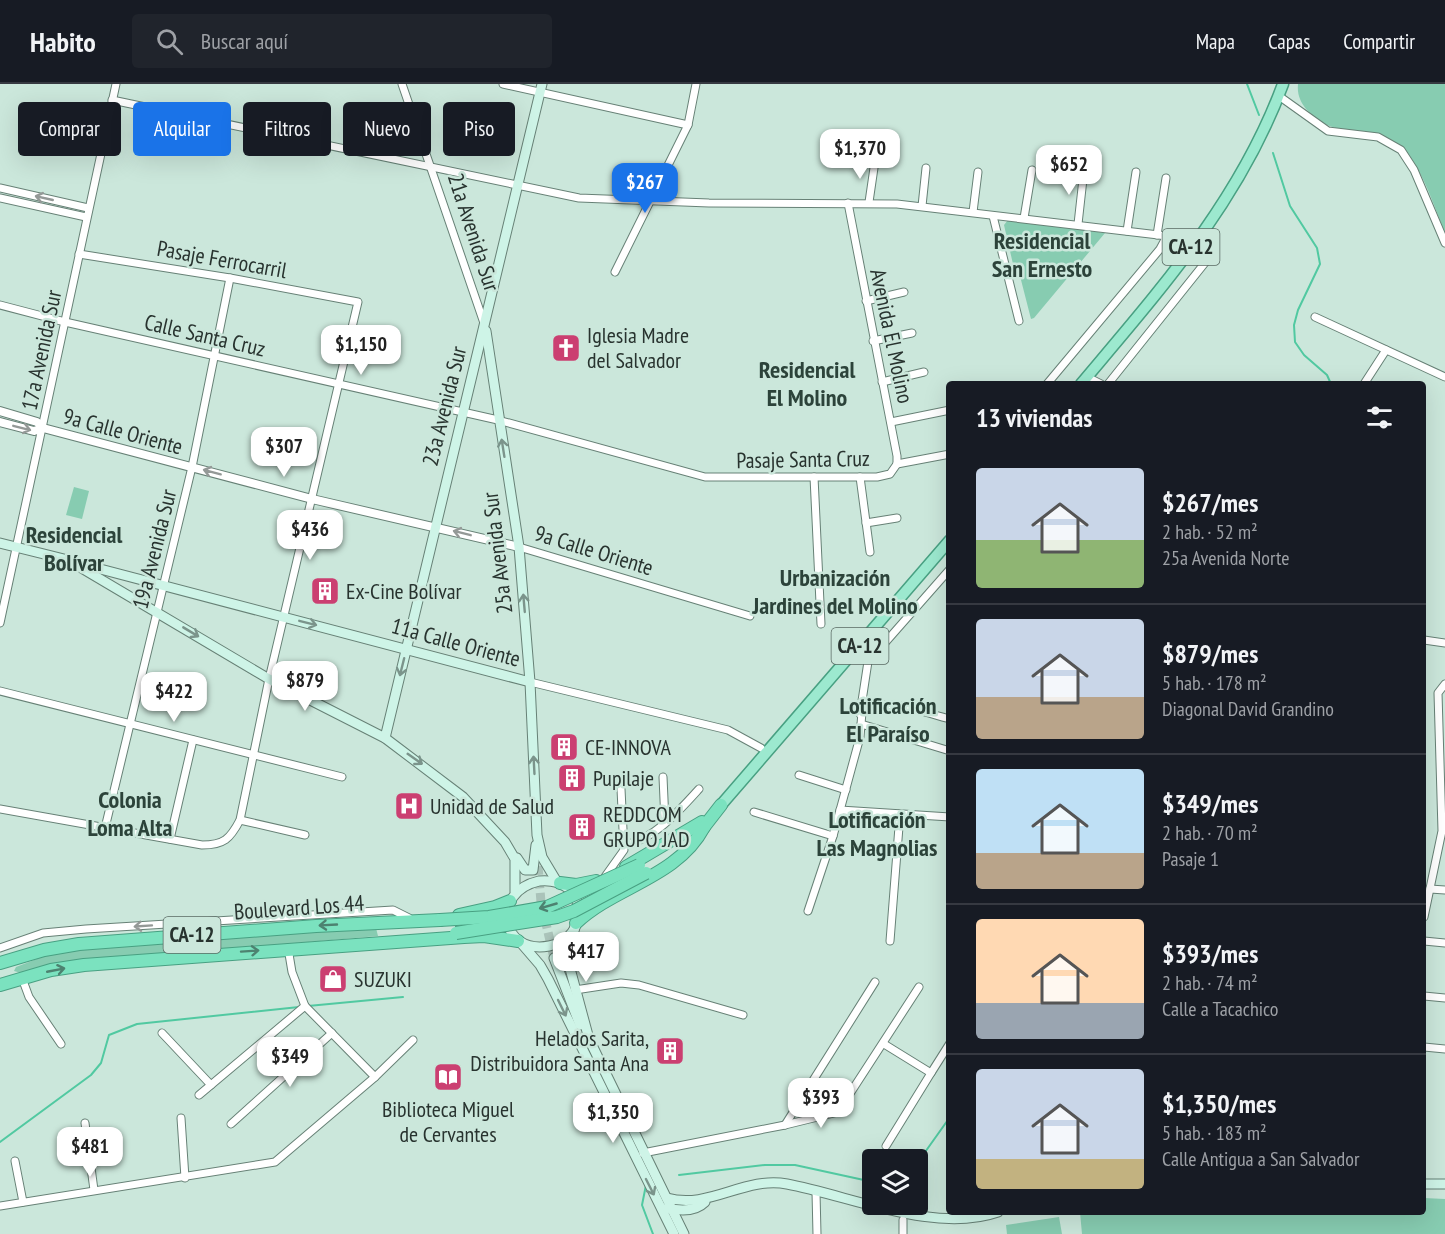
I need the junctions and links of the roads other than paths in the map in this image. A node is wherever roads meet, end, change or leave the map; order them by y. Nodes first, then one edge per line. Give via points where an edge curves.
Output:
1 (116, 84) edge
2 (402, 84) edge
3 (502, 84) edge
4 (696, 84) edge
5 (1283, 84) edge
6 (541, 87) edge
7 (1279, 96) junction
8 (112, 100) junction
9 (688, 125) junction
10 (875, 161) dead end
11 (433, 167) junction
12 (926, 168) dead end
13 (1032, 170) dead end
14 (1084, 170) dead end
15 (978, 171) dead end
16 (1136, 172) dead end
17 (1166, 178) dead end
18 (519, 186) junction
19 (0, 188) edge
20 (0, 198) edge
21 (649, 202) junction
22 (869, 202) junction
23 (848, 203) junction
24 (922, 206) junction
25 (88, 208) junction
26 (973, 212) junction
27 (993, 216) junction
28 (86, 218) junction
29 (1024, 218) junction
30 (1078, 224) junction
31 (1127, 231) junction
32 (1157, 235) junction
33 (1167, 236) junction
34 (1445, 243) edge
35 (1192, 246) junction
36 (79, 254) junction
37 (1212, 254) dead end
38 (615, 272) dead end
39 (231, 278) junction
40 (904, 291) dead end
41 (866, 301) junction
42 (0, 305) edge
43 (1315, 318) dead end
44 (1019, 321) dead end
45 (65, 322) junction
46 (485, 325) junction
47 (912, 333) dead end
48 (873, 341) junction
49 (1386, 350) junction
50 (214, 356) junction
51 (924, 372) dead end
52 (1445, 377) edge
53 (1050, 381) edge
54 (1084, 381) edge
55 (1110, 381) edge
56 (1366, 381) edge
57 (882, 382) junction
58 (338, 384) junction
59 (0, 411) edge
60 (946, 411) edge
61 (462, 412) junction
62 (498, 420) junction
63 (0, 422) edge
64 (891, 422) junction
65 (43, 428) junction
66 (946, 455) edge
67 (897, 464) junction
68 (192, 467) junction
69 (814, 477) junction
70 (860, 477) junction
71 (716, 478) joint
72 (312, 499) junction
73 (897, 518) dead end
74 (866, 523) junction
75 (435, 526) junction
76 (0, 543) edge
77 (946, 545) edge
78 (16, 547) junction
79 (519, 547) junction
80 (870, 552) dead end
81 (68, 560) junction
82 (946, 574) edge
83 (163, 585) junction
84 (157, 612) junction
85 (750, 616) dead end
86 (284, 617) junction
87 (0, 623) edge
88 (821, 624) dead end
89 (1426, 640) edge
90 (1445, 643) edge
91 (406, 648) junction
92 (856, 651) junction
93 (869, 655) junction
94 (269, 679) junction
95 (530, 682) junction
96 (1444, 685) edge
97 (0, 691) edge
98 (861, 713) junction
99 (946, 718) edge
100 (861, 724) junction
101 (132, 725) junction
102 (385, 738) junction
103 (193, 740) junction
104 (765, 750) junction
105 (946, 751) edge
106 (255, 755) junction
107 (1443, 770) edge
108 (799, 775) dead end
109 (342, 777) dead end
110 (663, 777) dead end
111 (621, 789) dead end
112 (699, 789) dead end
113 (846, 790) junction
114 (721, 805) joint
115 (0, 809) edge
116 (840, 810) junction
117 (754, 812) dead end
118 (900, 814) junction
119 (946, 817) edge
120 (240, 820) junction
121 (665, 822) junction
122 (703, 825) junction
123 (105, 828) junction
124 (537, 830) junction
125 (1443, 831) edge
126 (305, 835) dead end
127 (833, 836) junction
128 (170, 839) junction
129 (505, 842) junction
130 (624, 845) junction
131 (538, 866) tunnel mouth
132 (638, 868) junction
133 (604, 878) junction
134 (558, 882) junction
135 (638, 885) junction
136 (1430, 889) junction
137 (1445, 890) edge
138 (512, 897) junction
139 (1426, 908) edge
140 (808, 911) dead end
141 (409, 918) junction
142 (387, 922) junction
143 (576, 925) junction
144 (890, 941) dead end
145 (1426, 941) edge
146 (368, 942) junction
147 (519, 942) junction
148 (1445, 943) edge
149 (58, 947) junction
150 (0, 948) edge
151 (288, 948) junction
152 (554, 958) tunnel mouth
153 (0, 964) edge
154 (0, 978) edge
155 (22, 978) junction
156 (875, 982) dead end
157 (0, 985) edge
158 (919, 987) dead end
159 (574, 990) junction
160 (1426, 996) edge
161 (1445, 998) edge
162 (305, 1006) junction
163 (743, 1015) dead end
164 (162, 1033) dead end
165 (332, 1033) junction
166 (589, 1039) junction
167 (413, 1040) dead end
168 (61, 1044) dead end
169 (884, 1044) junction
170 (1426, 1047) edge
171 (946, 1049) edge
172 (1445, 1049) edge
173 (931, 1073) junction
174 (375, 1077) junction
175 (212, 1085) junction
176 (199, 1095) dead end
177 (181, 1118) dead end
178 (85, 1124) dead end
179 (231, 1124) dead end
180 (785, 1125) junction
181 (886, 1146) dead end
182 (643, 1153) junction
183 (15, 1161) dead end
184 (185, 1178) junction
185 (1426, 1184) edge
186 (1445, 1184) edge
187 (94, 1190) junction
188 (816, 1192) junction
189 (712, 1197) junction
190 (667, 1198) junction
191 (23, 1202) junction
192 (0, 1206) edge
193 (659, 1206) junction
194 (672, 1209) junction
195 (992, 1215) edge
196 (903, 1220) junction
197 (674, 1234) edge
198 (684, 1234) edge
199 (817, 1234) edge
200 (903, 1234) edge

1 - 8 street, 17a Avenida Sur
2 - 11 street, 21a Avenida Sur
3 - 6 street
4 - 9 street
5 - 7 main road, CA-12
6 - 9 street
6 - 18 main road, 23a Avenida Sur
7 - 34 street via 1328,131 1378,137 1401,150 1414,170
7 - 35 main road, CA-12 via 1254,154 1219,212
8 - 11 street
8 - 25 street, 17a Avenida Sur
9 - 21 street
10 - 22 street
11 - 18 street
11 - 46 street, 21a Avenida Sur
12 - 24 street
13 - 29 street
14 - 30 street
15 - 26 street
16 - 31 street
17 - 32 street
18 - 21 street via 579,198
18 - 46 main road, 23a Avenida Sur
25 -> 19 street
20 - 28 street
21 - 23 street
21 - 38 street
22 - 23 street
22 - 24 street
23 - 41 street, Avenida El Molino
24 - 26 street
25 - 28 street, 17a Avenida Sur
26 - 27 street
27 - 29 street
27 - 44 street
28 - 36 street, 17a Avenida Sur
29 - 30 street
30 - 31 street
31 - 32 street
32 - 33 street
33 - 35 street
33 - 53 street
35 - 54 main road, CA-12
36 - 39 street, Pasaje Ferrocarril
36 - 45 street, 17a Avenida Sur
37 - 55 street
39 - 50 street, 19a Avenida Sur
39 - 58 street, Pasaje Ferrocarril via 358,302
40 - 41 street
41 - 48 street, Avenida El Molino
42 - 45 street, Calle Santa Cruz
43 - 49 street
45 - 50 street, Calle Santa Cruz
45 - 65 street, 17a Avenida Sur
46 - 61 main road, 23a Avenida Sur
46 - 62 main road, 25a Avenida Sur
47 - 48 street
48 - 57 street, Avenida El Molino
49 - 52 street
49 - 56 street
50 - 58 street, Calle Santa Cruz
50 - 68 street, 19a Avenida Sur
51 - 57 street
57 - 64 street, Avenida El Molino
58 - 61 street, Calle Santa Cruz
58 - 72 street
59 - 65 street, 9a Calle Oriente via 37,422
60 - 64 street
61 - 62 street, Calle Santa Cruz
61 - 75 main road, 23a Avenida Sur
62 - 71 street, Calle Santa Cruz via 677,472
79 -> 62 main road, 25a Avenida Sur
63 -> 65 street, 9a Calle Oriente via 34,431
64 - 67 street, Avenida El Molino
65 - 68 street, 9a Calle Oriente
65 - 78 street, 17a Avenida Sur
66 - 67 street
67 - 70 street, Pasaje Santa Cruz via 890,474
72 -> 68 street, 9a Calle Oriente
68 - 83 street, 19a Avenida Sur
69 - 70 street, Pasaje Santa Cruz
69 - 71 street, Pasaje Santa Cruz
69 - 88 street
70 - 74 street
72 - 75 street, 9a Calle Oriente
72 - 86 street
73 - 74 street
74 - 80 street
79 -> 75 street, 9a Calle Oriente
75 - 91 main road, 23a Avenida Sur
76 - 78 main road
77 - 92 main road, CA-12
78 - 81 main road, 11a Calle Oriente
78 - 87 street, 17a Avenida Sur
79 - 85 street, 9a Calle Oriente
95 -> 79 main road, 25a Avenida Sur
81 - 83 main road, 11a Calle Oriente
81 - 84 main road
82 - 93 street via 876,653
83 - 84 street, 19a Avenida Sur
83 - 86 main road, 11a Calle Oriente
84 -> 94 main road
84 - 101 street, 19a Avenida Sur
86 -> 91 main road, 11a Calle Oriente
86 - 94 street
89 - 90 street
91 - 95 main road, 11a Calle Oriente
91 -> 102 main road, 23a Avenida Sur
92 - 93 street
92 - 104 main road, CA-12
93 - 98 street
94 - 102 main road
94 - 106 street
95 - 104 street, 11a Calle Oriente via 728,730
124 -> 95 main road, 25a Avenida Sur
96 - 107 street via 1438,693
97 - 101 street
98 - 99 street via 891,705
98 - 100 street
100 - 105 street
100 - 113 street
101 - 103 street
101 - 123 street, 19a Avenida Sur
102 -> 129 main road via 463,797
103 - 106 street
103 - 128 street
104 - 114 main road, CA-12 via 753,771
106 - 109 street
106 - 120 street
107 - 125 street
108 - 113 street
110 - 121 street
111 - 130 street
112 - 121 street
113 - 116 street
114 - 122 highway
115 - 123 street
116 - 118 street
116 - 127 street
117 - 127 street
118 - 119 street
118 - 144 street
120 - 126 street
120 - 128 street via 232,836 222,844
121 - 130 street via 638,842
122 - 132 highway
122 - 135 highway via 675,861
123 - 128 street
124 - 129 main road via 533,870 529,872
124 - 131 main road
124 - 134 main road, 25a Avenida Sur via 542,857
125 - 136 street
127 - 140 street
129 - 138 main road via 515,859
130 - 133 street
132 - 133 highway
132 - 135 highway
132 -> 142 highway, bridge via 548,906 489,917
132 - 146 highway, bridge via 574,911 557,917
133 - 134 highway via 589,884
134 - 138 main road via 533,883
134 - 143 main road via 576,898
135 - 143 highway via 594,909
136 - 137 street
136 - 139 street
138 - 141 highway, CA-12 via 495,907 466,914
138 - 147 main road via 507,922
141 - 142 highway, CA-12
141 -> 150 street via 393,910 86,929 44,933
142 -> 149 highway, Boulevard Los 44 / CA-12
143 - 147 main road via 567,938 552,946
143 - 159 main road via 568,961
145 - 148 street
146 - 147 highway, CA-12 via 484,936
146 - 151 highway, Boulevard Los 44 / CA-12
147 -> 193 main road via 548,979
149 - 153 highway, Boulevard Los 44 / CA-12
149 - 155 highway via 12,967 11,976
155 -> 151 highway, Boulevard Los 44 / CA-12 via 84,965
151 - 162 street
152 - 166 main road
153 - 154 highway
155 - 157 highway, Boulevard Los 44 / CA-12
155 - 168 street via 28,997
156 - 180 street
158 - 169 street
159 - 163 street via 621,983 639,985
159 - 166 main road
160 - 161 street
162 - 165 street
162 - 175 street
164 - 175 street
165 - 174 street
165 - 179 street
166 - 182 main road
167 - 174 street
169 - 173 street
169 - 180 street via 838,1112
170 - 172 street
171 - 173 street
173 - 181 street
174 - 184 street via 275,1162
175 - 176 street
177 - 184 street
178 - 187 street
180 - 182 street
182 - 190 main road
183 - 191 street
184 - 187 street
185 - 186 main road
187 - 191 street
188 - 189 main road via 774,1182 740,1187
188 - 196 main road
188 - 199 street
189 - 190 main road via 687,1203
189 - 194 main road via 692,1209
190 - 194 main road
191 - 192 street
193 - 194 main road
193 - 197 main road
194 - 198 main road
195 - 196 main road via 959,1227
196 - 200 street

